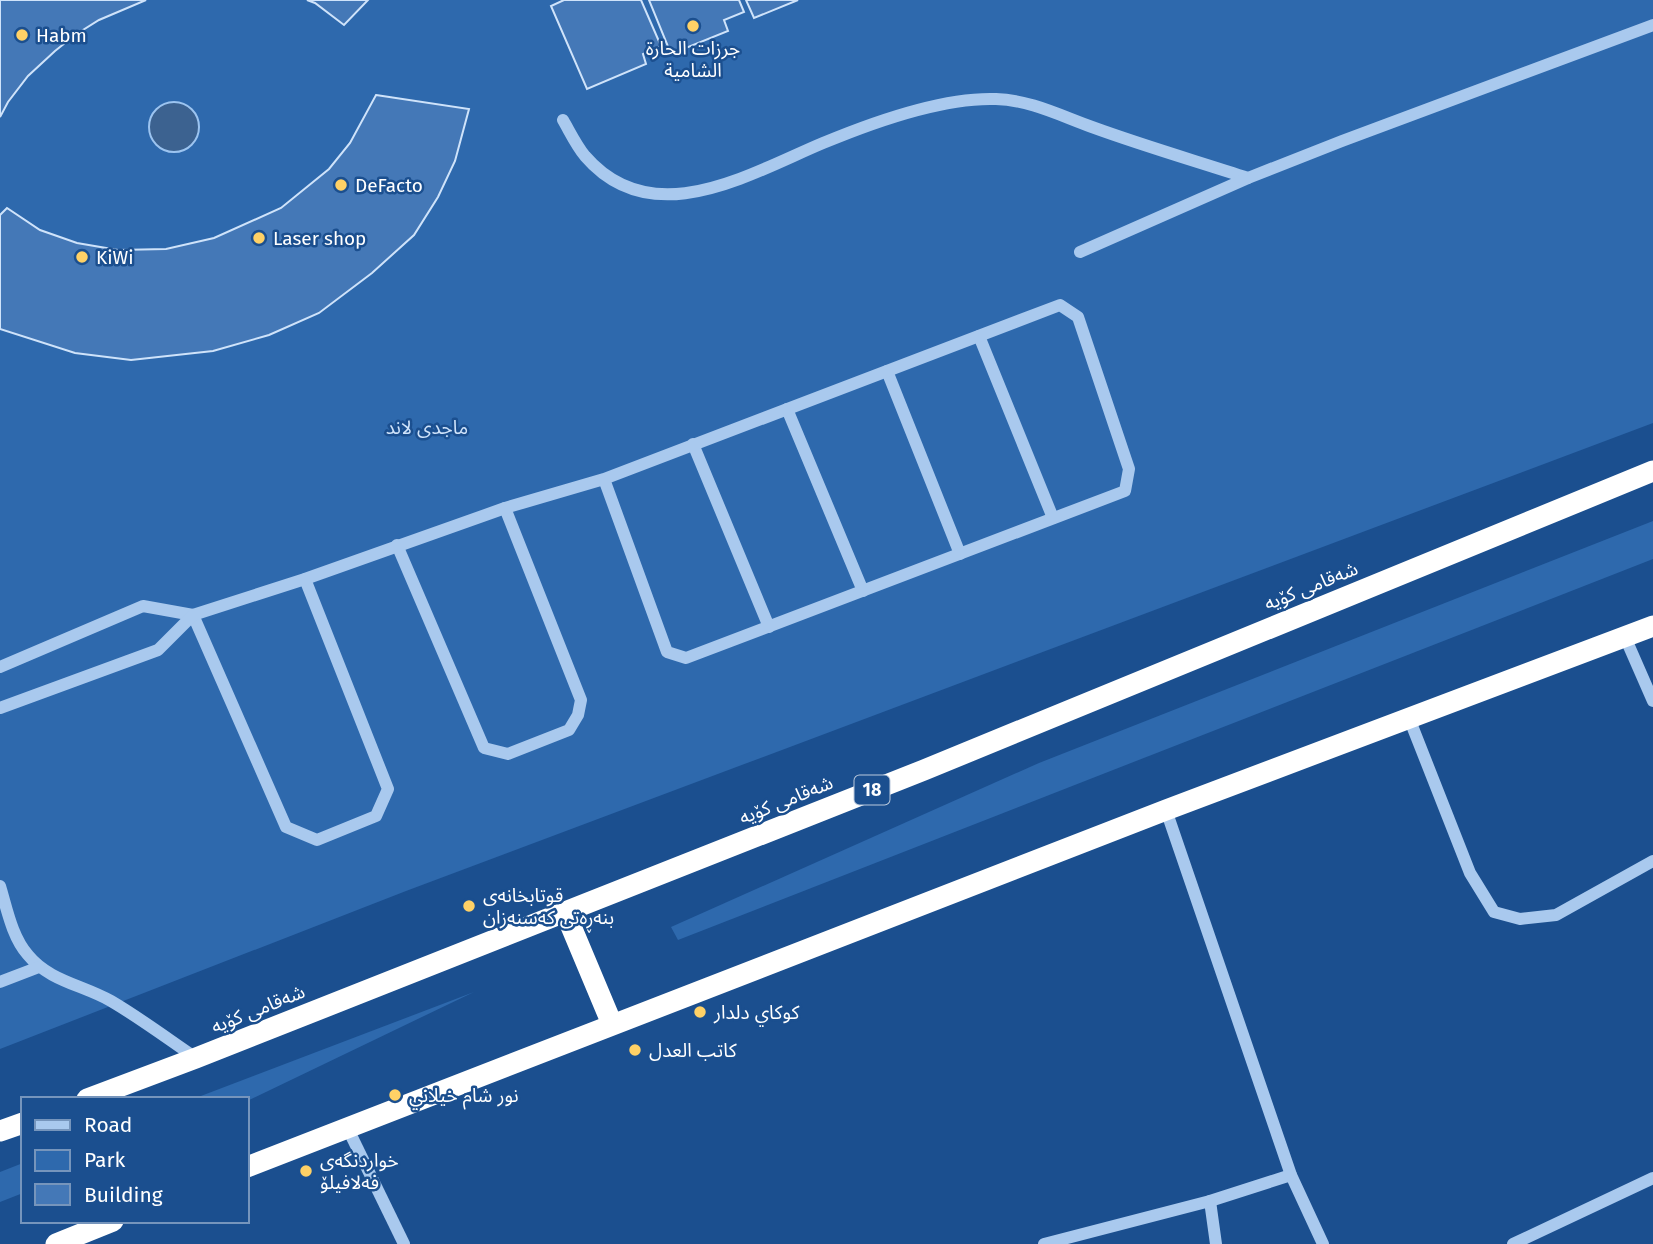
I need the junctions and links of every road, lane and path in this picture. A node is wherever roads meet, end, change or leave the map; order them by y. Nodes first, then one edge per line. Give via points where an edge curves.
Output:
1 (1653, 25) edge
2 (563, 120) dead end
3 (1248, 178) junction
4 (1080, 252) dead end
5 (979, 336) junction
6 (887, 371) junction
7 (787, 409) junction
8 (693, 444) junction
9 (1653, 471) edge
10 (604, 479) junction
11 (505, 508) junction
12 (1053, 518) junction
13 (397, 545) junction
14 (960, 554) junction
15 (305, 579) junction
16 (863, 591) junction
17 (193, 615) junction
18 (1653, 626) edge
19 (769, 627) junction
20 (1625, 637) junction
21 (0, 667) edge
22 (1653, 701) edge
23 (0, 708) edge
24 (1409, 718) junction
25 (1166, 810) junction
26 (1653, 862) edge
27 (0, 886) edge
28 (565, 912) junction
29 (39, 967) junction
30 (0, 982) edge
31 (612, 1024) junction
32 (196, 1058) junction
33 (92, 1097) edge
34 (21, 1124) edge
35 (347, 1127) junction
36 (0, 1131) edge
37 (248, 1167) edge
38 (1291, 1175) junction
39 (1653, 1178) edge
40 (1210, 1201) junction
41 (108, 1223) edge
42 (56, 1244) edge
43 (404, 1244) edge
44 (1044, 1244) edge
45 (1216, 1244) edge
46 (1323, 1244) edge
47 (1513, 1244) edge

1 - 3 street
2 - 3 street via 585,156 604,172 660,195 723,187 887,120 951,103 997,99 1039,107
3 - 4 street
5 - 6 street
5 - 12 street
5 - 12 street via 1060,305 1078,317 1129,469 1125,491
6 - 7 street
6 - 14 street
7 - 8 street
7 - 16 street
8 - 10 street
8 - 19 street
9 - 28 highway, شەقامی کۆیە / 18
10 - 11 street
10 - 19 street via 667,652 686,658
11 - 13 street
11 - 13 street via 581,700 569,730 508,754 484,748
12 - 14 street
13 - 15 street
14 - 16 street
15 - 17 street
15 - 17 street via 388,789 376,816 317,840 286,827
16 - 19 street
17 - 21 street via 143,606
17 - 23 street via 158,650
18 - 20 highway
20 - 22 street
20 - 24 highway
24 - 25 highway
24 - 26 street via 1470,873 1494,912 1520,919 1556,915
25 - 31 highway
25 - 38 street
27 - 29 street via 16,936
28 - 31 highway
28 - 32 highway, شەقامی کۆیە / 18
29 - 30 street
29 - 32 street via 113,1002
31 - 35 highway
32 - 33 highway, شەقامی کۆیە / 18
34 - 36 highway
35 - 37 highway
35 - 43 street
38 - 40 street
38 - 46 street
39 - 47 street
40 - 44 street
40 - 45 street
41 - 42 highway

